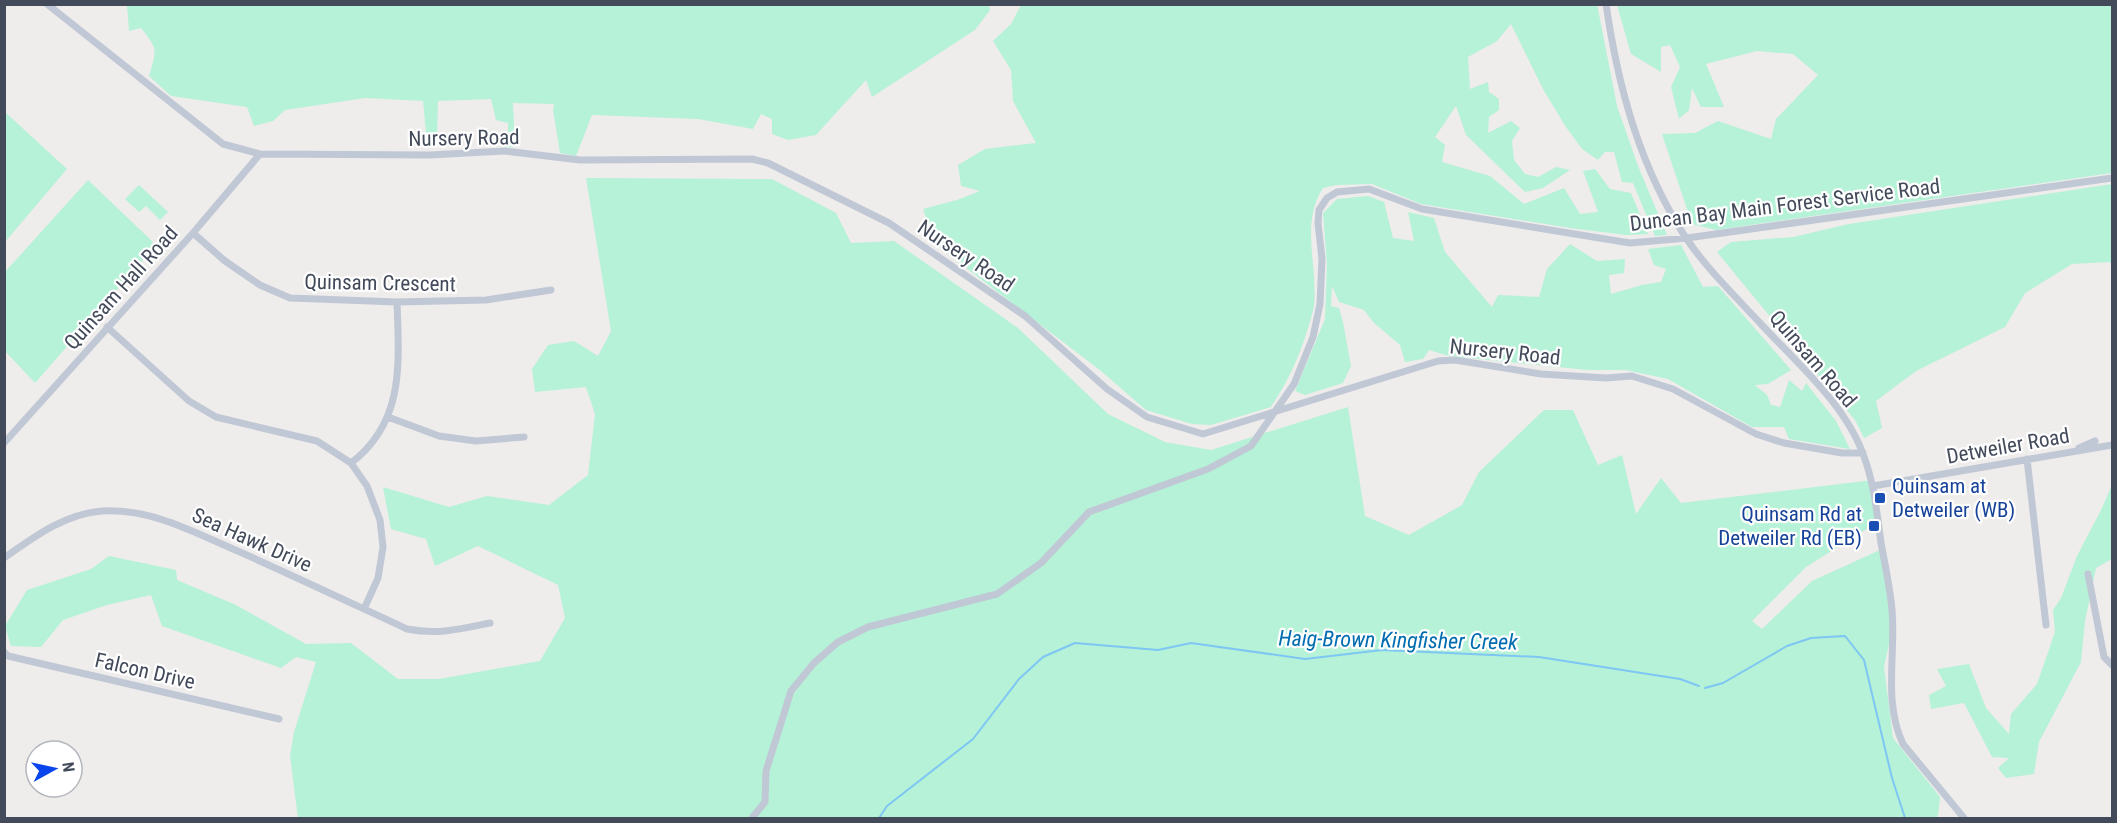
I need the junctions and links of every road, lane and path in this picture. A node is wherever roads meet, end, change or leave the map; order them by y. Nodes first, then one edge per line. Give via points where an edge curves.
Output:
1 (47, 4) edge
2 (1606, 4) edge
3 (260, 154) junction
4 (2112, 178) edge
5 (193, 233) junction
6 (1687, 238) junction
7 (551, 290) dead end
8 (397, 302) junction
9 (107, 327) junction
10 (1276, 410) junction
11 (388, 417) junction
12 (524, 437) dead end
13 (2095, 441) dead end
14 (4, 443) edge
15 (2112, 445) edge
16 (1863, 453) junction
17 (2068, 453) junction
18 (2027, 459) junction
19 (351, 463) junction
20 (1873, 486) junction
21 (4, 558) edge
22 (2088, 574) dead end
23 (364, 609) junction
24 (490, 623) dead end
25 (2046, 625) dead end
26 (6, 656) edge
27 (2112, 665) edge
28 (279, 719) dead end
29 (752, 819) edge
30 (1964, 819) edge

1 - 3 street, Nursery Road via 223,144
2 - 6 street, Quinsam Road via 1621,90 1654,183
3 - 5 street, Quinsam Hall Road
3 - 10 street, Nursery Road via 429,155 505,151 580,160 752,159 890,223 1025,316 1107,389 1147,417 1203,434
4 - 6 street, Duncan Bay Main Forest Service Road
5 - 8 street, Quinsam Crescent via 260,285 290,298
5 - 9 street, Quinsam Hall Road
6 - 10 street, Duncan Bay Main Forest Service Road via 1630,243 1422,209 1369,189 1337,192 1319,210 1322,259 1313,337 1294,384
6 - 16 street, Quinsam Road via 1840,411
7 - 8 street, Quinsam Crescent via 486,300
8 - 11 street via 399,368
9 - 14 street, Quinsam Hall Road
9 - 19 street via 189,400 216,417 317,441
10 - 16 street, Nursery Road via 1438,361 1455,360 1541,374 1632,376 1673,389 1756,434 1842,453
10 - 29 street, Duncan Bay Main Forest Service Road via 1251,446 1208,469 1089,512 1041,563 997,594 868,627 838,642 791,691 766,771 765,802
11 - 12 street via 439,436 476,441
11 - 19 street via 372,442
13 - 17 street
15 - 17 street, Detweiler Road
16 - 20 street, Quinsam Road
17 - 18 street, Detweiler Road
18 - 20 street, Detweiler Road
18 - 25 street
19 - 23 street via 367,486 380,520 383,547 378,578
20 - 30 street, Quinsam Road via 1892,610 1892,708 1896,730
21 - 23 street, Sea Hawk Drive via 42,531 68,519 100,511 137,512 161,518
22 - 27 street via 2104,657
23 - 24 street, Sea Hawk Drive via 406,629 424,632 443,633
26 - 28 street, Falcon Drive

